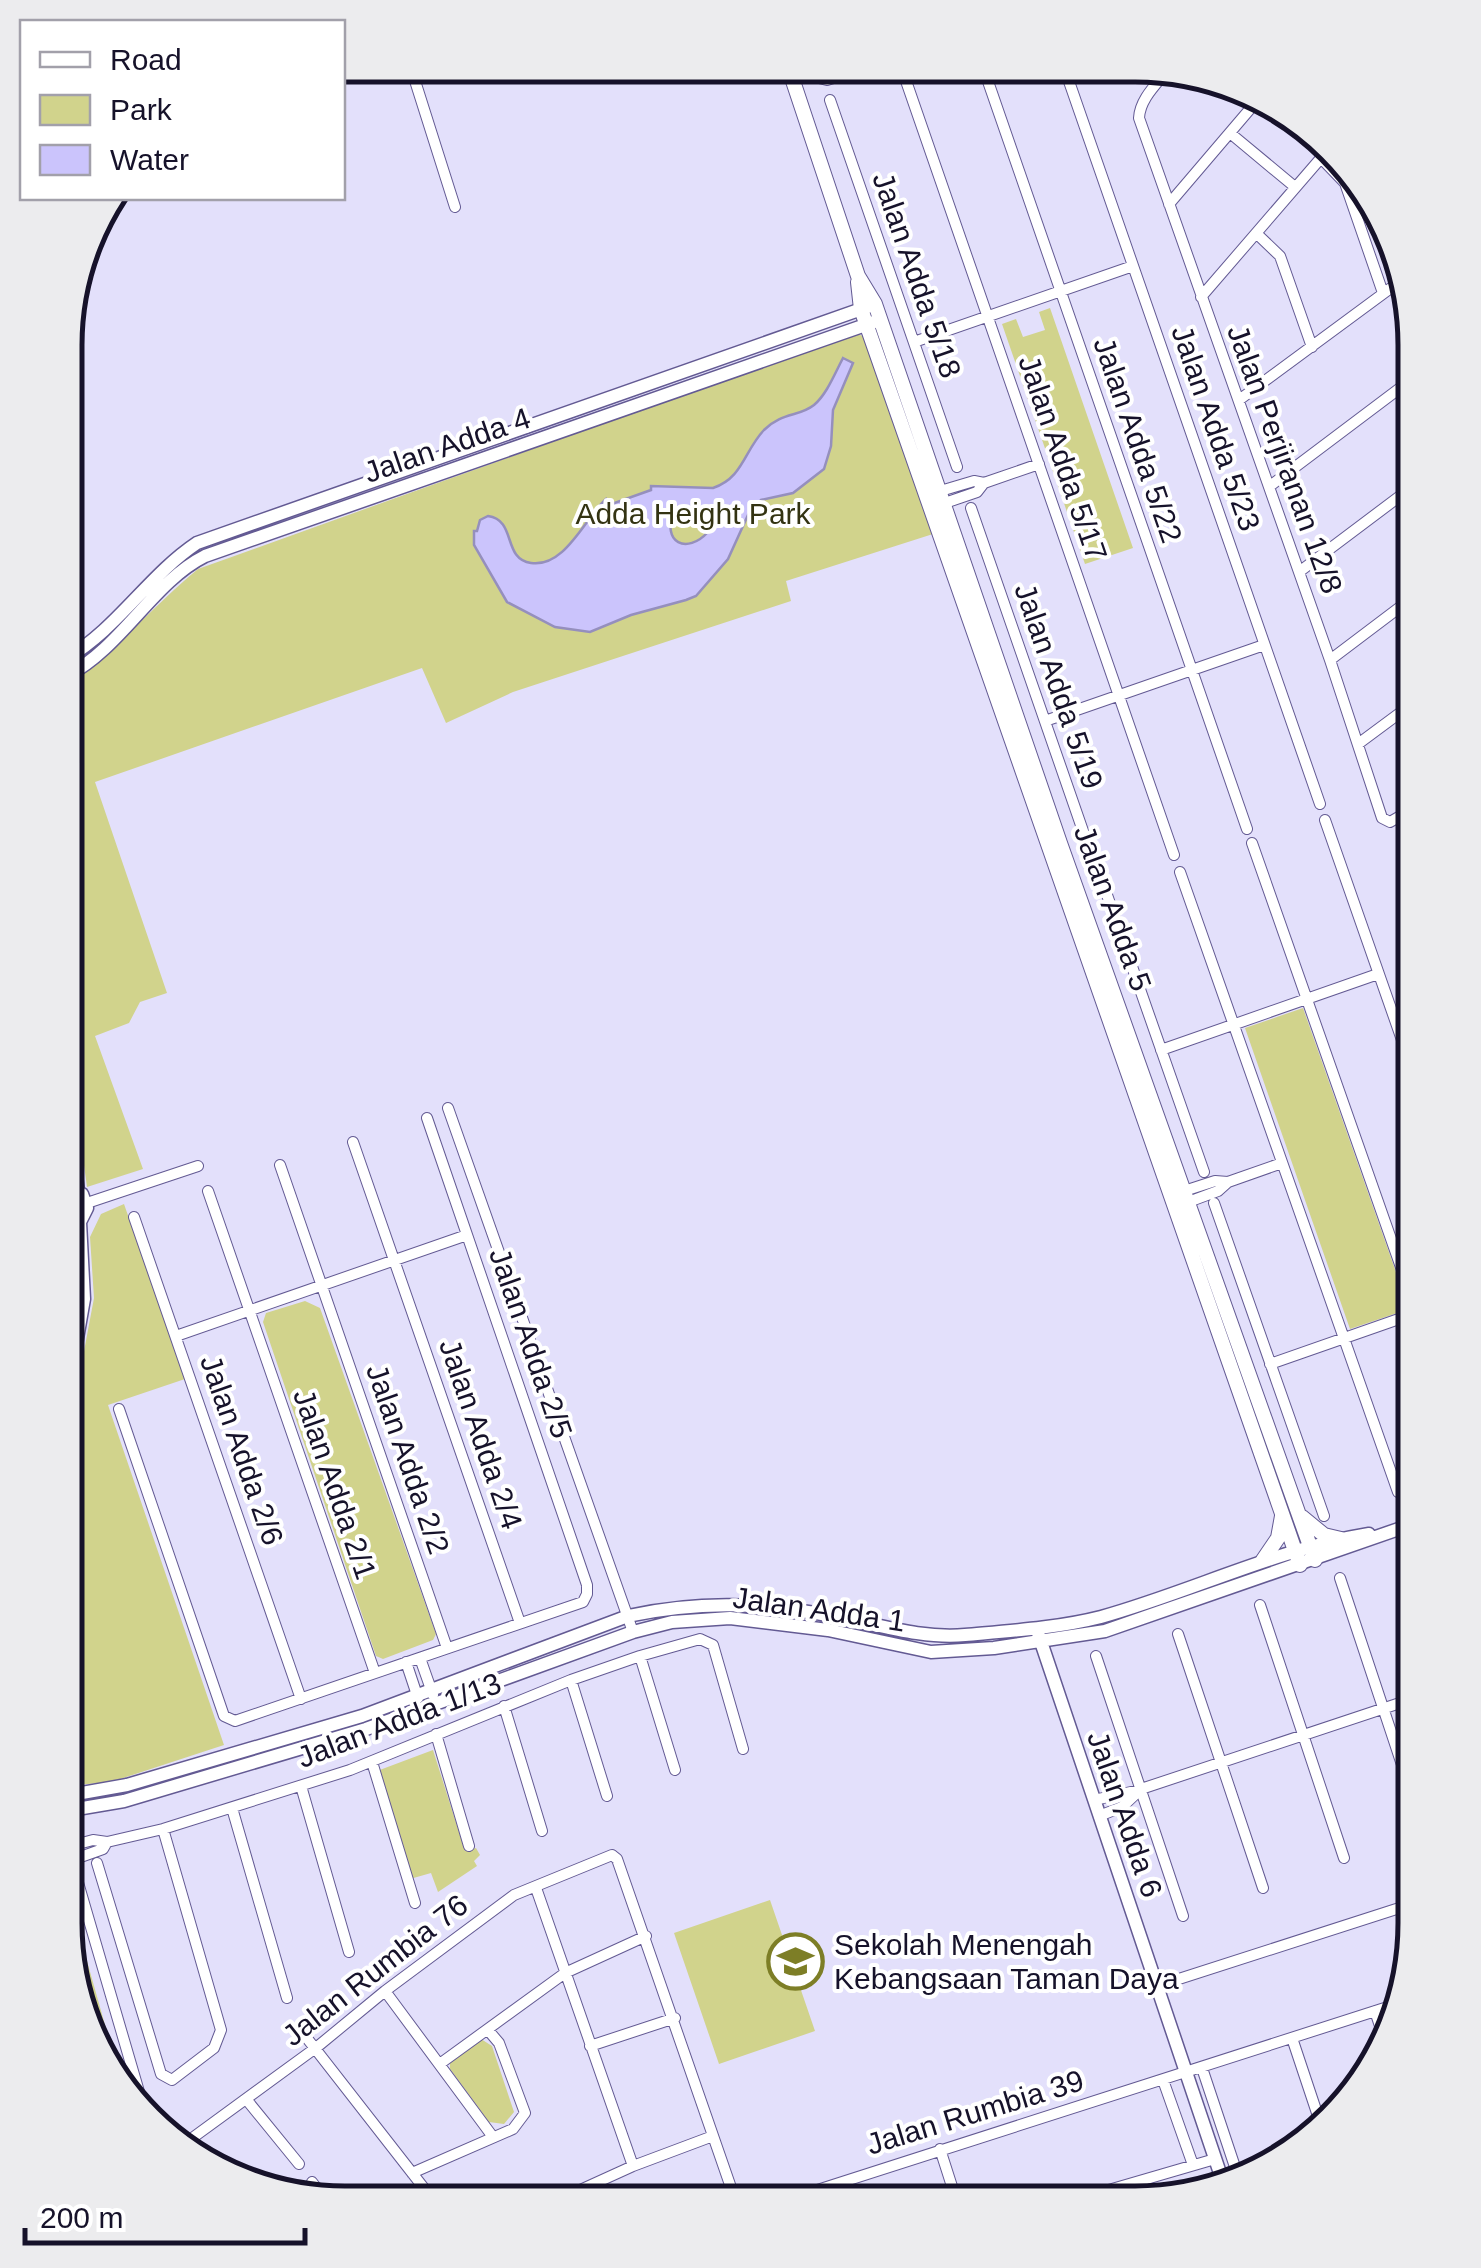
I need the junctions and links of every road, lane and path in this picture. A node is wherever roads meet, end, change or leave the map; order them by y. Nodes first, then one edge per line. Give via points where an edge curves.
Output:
1 (415, 82) edge
2 (793, 82) edge
3 (906, 82) edge
4 (988, 82) edge
5 (1069, 82) edge
6 (1156, 84) edge
7 (830, 100) dead end
8 (1249, 110) edge
9 (1230, 132) junction
10 (1320, 159) edge
11 (1295, 187) junction
12 (1348, 190) edge
13 (1169, 204) junction
14 (455, 206) dead end
15 (1257, 234) junction
16 (1133, 266) junction
17 (1392, 287) edge
18 (1060, 291) junction
19 (1383, 293) junction
20 (1201, 297) junction
21 (871, 314) junction
22 (988, 316) junction
23 (914, 342) junction
24 (1312, 347) junction
25 (1398, 390) edge
26 (1238, 400) junction
27 (1039, 464) junction
28 (957, 467) dead end
29 (1270, 486) junction
30 (1398, 498) edge
31 (934, 500) junction
32 (971, 508) dead end
33 (1299, 572) junction
34 (1398, 609) edge
35 (1264, 645) junction
36 (83, 649) edge
37 (1330, 660) junction
38 (83, 665) edge
39 (1192, 670) junction
40 (1119, 696) junction
41 (1398, 714) edge
42 (1045, 721) junction
43 (1358, 744) junction
44 (1320, 804) dead end
45 (1325, 820) dead end
46 (1398, 820) edge
47 (1247, 829) dead end
48 (1252, 843) dead end
49 (1174, 855) dead end
50 (1180, 872) dead end
51 (1100, 880) dead end
52 (1107, 895) dead end
53 (1378, 974) junction
54 (1306, 999) junction
55 (1234, 1024) junction
56 (1398, 1030) edge
57 (1161, 1050) junction
58 (448, 1108) dead end
59 (427, 1118) dead end
60 (353, 1142) dead end
61 (1282, 1163) junction
62 (280, 1165) dead end
63 (198, 1166) dead end
64 (1204, 1172) dead end
65 (208, 1191) dead end
66 (1180, 1199) junction
67 (83, 1200) edge
68 (87, 1203) junction
69 (1214, 1204) dead end
70 (83, 1216) edge
71 (134, 1217) dead end
72 (467, 1235) junction
73 (394, 1261) junction
74 (1398, 1261) edge
75 (322, 1286) junction
76 (248, 1311) junction
77 (1398, 1318) edge
78 (176, 1336) junction
79 (1344, 1338) junction
80 (1270, 1364) junction
81 (118, 1409) dead end
82 (1398, 1492) dead end
83 (1290, 1513) junction
84 (1324, 1516) dead end
85 (1396, 1530) joint
86 (1341, 1538) junction
87 (1305, 1556) junction
88 (1264, 1560) junction
89 (1340, 1578) dead end
90 (1260, 1606) dead end
91 (628, 1616) junction
92 (520, 1623) junction
93 (1036, 1627) junction
94 (633, 1632) junction
95 (1178, 1634) dead end
96 (1040, 1642) junction
97 (447, 1648) junction
98 (640, 1656) junction
99 (1096, 1656) dead end
100 (420, 1658) junction
101 (406, 1662) junction
102 (375, 1674) junction
103 (571, 1680) junction
104 (434, 1696) junction
105 (301, 1699) junction
106 (419, 1702) junction
107 (1398, 1704) edge
108 (504, 1706) junction
109 (1384, 1708) junction
110 (436, 1734) junction
111 (1303, 1735) junction
112 (743, 1749) dead end
113 (1398, 1750) edge
114 (372, 1762) junction
115 (1221, 1762) junction
116 (676, 1770) dead end
117 (301, 1786) junction
118 (1140, 1789) junction
119 (83, 1793) edge
120 (607, 1796) dead end
121 (1094, 1800) junction
122 (83, 1808) edge
123 (232, 1808) junction
124 (1099, 1816) junction
125 (163, 1828) junction
126 (542, 1831) dead end
127 (83, 1841) edge
128 (107, 1842) junction
129 (469, 1846) dead end
130 (83, 1856) edge
131 (1344, 1858) dead end
132 (97, 1862) dead end
133 (536, 1888) junction
134 (1263, 1888) dead end
135 (83, 1898) edge
136 (415, 1904) dead end
137 (1398, 1908) edge
138 (1183, 1916) dead end
139 (646, 1936) junction
140 (349, 1952) dead end
141 (565, 1973) junction
142 (1157, 1986) junction
143 (385, 1991) junction
144 (287, 1998) dead end
145 (1385, 2007) edge
146 (1375, 2010) junction
147 (675, 2018) junction
148 (1379, 2021) edge
149 (299, 2028) dead end
150 (488, 2030) junction
151 (1292, 2038) junction
152 (590, 2046) junction
153 (316, 2047) junction
154 (441, 2063) junction
155 (1202, 2068) junction
156 (1186, 2073) junction
157 (1163, 2080) junction
158 (136, 2082) edge
159 (246, 2098) junction
160 (1317, 2112) edge
161 (193, 2136) edge
162 (713, 2136) junction
163 (493, 2137) junction
164 (940, 2149) junction
165 (1215, 2158) junction
166 (299, 2164) dead end
167 (1193, 2165) junction
168 (633, 2166) junction
169 (1235, 2166) edge
170 (1219, 2171) edge
171 (412, 2173) junction
172 (422, 2186) edge
173 (589, 2186) edge
174 (730, 2186) edge
175 (828, 2186) edge
176 (952, 2186) edge
177 (1122, 2186) edge

1 - 14 street
2 - 21 main road, Jalan Adda 5
3 - 22 street, Jalan Adda 5/17
4 - 18 street, Jalan Adda 5/22
5 - 16 street, Jalan Adda 5/23
6 - 13 street, Jalan Perjiranan 12/8 via 1139,118
7 - 23 street, Jalan Adda 5/18
8 - 9 street
9 - 11 street
9 - 13 street
10 - 11 street
11 - 15 street
12 - 19 street
13 - 20 street, Jalan Perjiranan 12/8
15 - 20 street
15 - 24 street via 1280,256
16 - 18 street
16 - 35 street, Jalan Adda 5/23
17 - 19 street
18 - 22 street
18 - 39 street, Jalan Adda 5/22
19 - 24 street
20 - 26 street, Jalan Perjiranan 12/8
21 - 31 main road, Jalan Adda 5
21 - 36 street, Jalan Adda 4 via 197,543
21 - 38 street, Jalan Adda 4 via 205,556
22 - 23 street
22 - 27 street, Jalan Adda 5/17
23 - 28 street, Jalan Adda 5/18
24 - 26 street
25 - 29 street
26 - 29 street, Jalan Perjiranan 12/8
27 - 31 street
27 - 40 street, Jalan Adda 5/17
29 - 33 street, Jalan Perjiranan 12/8
30 - 33 street
31 - 66 main road, Jalan Adda 5
32 - 42 street, Jalan Adda 5/19
33 - 37 street, Jalan Perjiranan 12/8
34 - 37 street
35 - 39 street
35 - 44 street, Jalan Adda 5/23
37 - 43 street, Jalan Perjiranan 12/8
39 - 40 street
39 - 47 street, Jalan Adda 5/22
40 - 42 street
40 - 49 street, Jalan Adda 5/17
41 - 43 street
42 - 51 street, Jalan Adda 5/19
43 - 46 street, Jalan Perjiranan 12/8 via 1382,818
45 - 53 street
48 - 54 street
50 - 55 street
52 - 57 street
53 - 54 street
53 - 56 street
54 - 55 street
54 - 74 street
55 - 57 street
55 - 61 street
57 - 64 street
58 - 91 street
59 - 72 street, Jalan Adda 2/5
60 - 73 street, Jalan Adda 2/4
61 - 66 street via 1215,1181
61 - 79 street
62 - 75 street, Jalan Adda 2/2
63 - 68 street
65 - 76 street, Jalan Adda 2/1
66 - 83 main road, Jalan Adda 5
67 - 68 street
68 - 70 street
69 - 80 street
71 - 78 street, Jalan Adda 2/6
72 - 73 street
72 - 92 street, Jalan Adda 2/5 via 588,1585 583,1602
73 - 75 street
73 - 92 street, Jalan Adda 2/4
75 - 76 street
75 - 97 street, Jalan Adda 2/2
76 - 78 street
76 - 102 street, Jalan Adda 2/1
77 - 79 street
78 - 105 street, Jalan Adda 2/6
79 - 80 street
79 - 82 street
80 - 84 street
81 - 105 street via 224,1716 235,1721
83 - 86 main road
83 - 87 main road, Jalan Adda 5
83 - 88 main road
85 - 86 street, Jalan Adda 1
85 - 87 street, Jalan Adda 1
86 - 87 street, Jalan Adda 1
87 - 88 street, Jalan Adda 1
87 - 96 street, Jalan Adda 1 via 1105,1631
88 - 93 street, Jalan Adda 1 via 1099,1617
89 - 109 street
90 - 111 street
91 - 93 street, Jalan Adda 1 via 733,1603 929,1635
91 - 94 street
91 - 104 street, Jalan Adda 1
92 - 97 street
93 - 96 street, Jalan Adda 6
94 - 96 street, Jalan Adda 1 via 730,1618 931,1652
94 - 104 street, Jalan Adda 1
95 - 115 street
96 - 121 street, Jalan Adda 6
97 - 100 street
98 - 103 street, Jalan Adda 1/13
98 - 112 street, Jalan Adda 1/13 via 706,1640 713,1645
98 - 116 street
99 - 118 street
100 - 101 street
100 - 104 street
101 - 102 street
101 - 106 street
102 - 105 street
103 - 108 street, Jalan Adda 1/13
103 - 120 street
104 - 106 street, Jalan Adda 1
106 - 119 street, Jalan Adda 1
106 - 122 street, Jalan Adda 1 via 366,1729
107 - 109 street
108 - 110 street, Jalan Adda 1/13
108 - 126 street
109 - 111 street
109 - 113 street
110 - 114 street, Jalan Adda 1/13
110 - 129 street
111 - 115 street
111 - 131 street
114 - 117 street, Jalan Adda 1/13
114 - 136 street
115 - 118 street
115 - 134 street
117 - 123 street, Jalan Adda 1/13
117 - 140 street
118 - 121 street
118 - 124 street via 1122,1807
118 - 138 street
121 - 124 street, Jalan Adda 6
123 - 125 street, Jalan Adda 1/13
123 - 144 street
124 - 142 street, Jalan Adda 6
125 - 128 street, Jalan Adda 1/13
125 - 132 street via 221,2030 214,2048 172,2080 161,2074
127 - 128 street
128 - 130 street
133 - 139 street, Jalan Rumbia 76 via 612,1854
133 - 141 street
133 - 143 street, Jalan Rumbia 76 via 514,1895
135 - 158 street
137 - 142 street
139 - 141 street
139 - 147 street
141 - 150 street
141 - 152 street
142 - 156 street, Jalan Adda 6
143 - 153 street, Jalan Rumbia 76
143 - 154 street
145 - 146 street, Jalan Rumbia 39
146 - 148 street
146 - 151 street, Jalan Rumbia 39
147 - 152 street
147 - 162 street
149 - 153 street
150 - 154 street
150 - 163 street via 524,2113 513,2128
151 - 155 street, Jalan Rumbia 39
151 - 160 street
152 - 168 street
153 - 159 street, Jalan Rumbia 76
153 - 171 street
154 - 163 street
155 - 156 street, Jalan Rumbia 39
155 - 169 street
156 - 157 street, Jalan Rumbia 39
156 - 165 street, Jalan Adda 6
157 - 164 street, Jalan Rumbia 39
157 - 167 street
159 - 161 street, Jalan Rumbia 76
159 - 166 street
162 - 168 street
162 - 174 street
163 - 171 street
164 - 175 street, Jalan Rumbia 39
164 - 176 street
165 - 167 street
165 - 170 street, Jalan Adda 6
167 - 177 street
168 - 173 street
171 - 172 street

